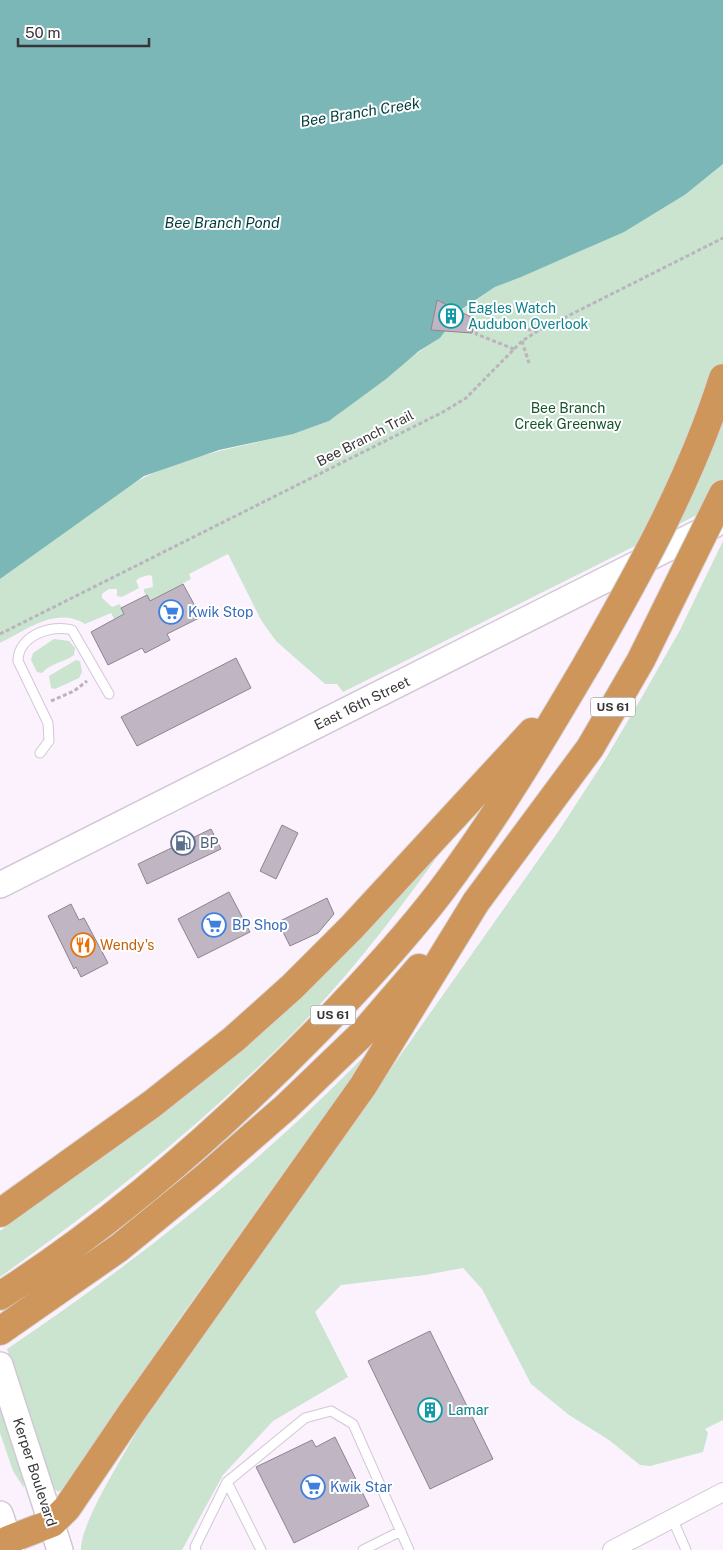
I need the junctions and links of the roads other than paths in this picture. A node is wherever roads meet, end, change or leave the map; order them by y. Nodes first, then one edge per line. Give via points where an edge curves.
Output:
1 (723, 378) edge
2 (723, 494) edge
3 (723, 521) edge
4 (588, 662) junction
5 (109, 694) dead end
6 (40, 753) dead end
7 (0, 884) edge
8 (476, 902) junction
9 (0, 1213) edge
10 (0, 1296) edge
11 (0, 1331) edge
12 (0, 1365) edge
13 (227, 1482) junction
14 (723, 1492) edge
15 (0, 1514) edge
16 (672, 1518) junction
17 (52, 1524) junction
18 (400, 1531) junction
19 (10, 1545) edge
20 (378, 1546) edge
21 (60, 1550) edge
22 (196, 1550) edge
23 (262, 1550) edge
24 (364, 1550) edge
25 (409, 1550) edge
26 (612, 1550) edge
27 (686, 1550) edge

1 - 4 highway, US 61, bridge via 677,497 638,575
2 - 8 highway, US 61, bridge via 640,660 590,748
3 - 7 street, East 16th Street
4 - 9 highway via 521,746 292,987 234,1039 152,1104
4 - 10 highway, US 61 via 505,802 440,892 372,974 226,1121 132,1202
5 - 6 lane via 72,630 52,628 24,643 18,652 18,661 48,723 49,741
8 - 11 highway, US 61 via 364,1032 286,1107 119,1248
8 - 17 highway via 363,1086 82,1487
12 - 17 street, Kerper Boulevard
13 - 18 lane via 305,1418 331,1411 353,1424
13 - 22 lane
13 - 23 lane
14 - 16 street
15 - 19 street
16 - 26 street
16 - 27 lane
17 - 19 highway
17 - 21 street, Kerper Boulevard
18 - 20 lane
18 - 25 lane
20 - 24 lane

